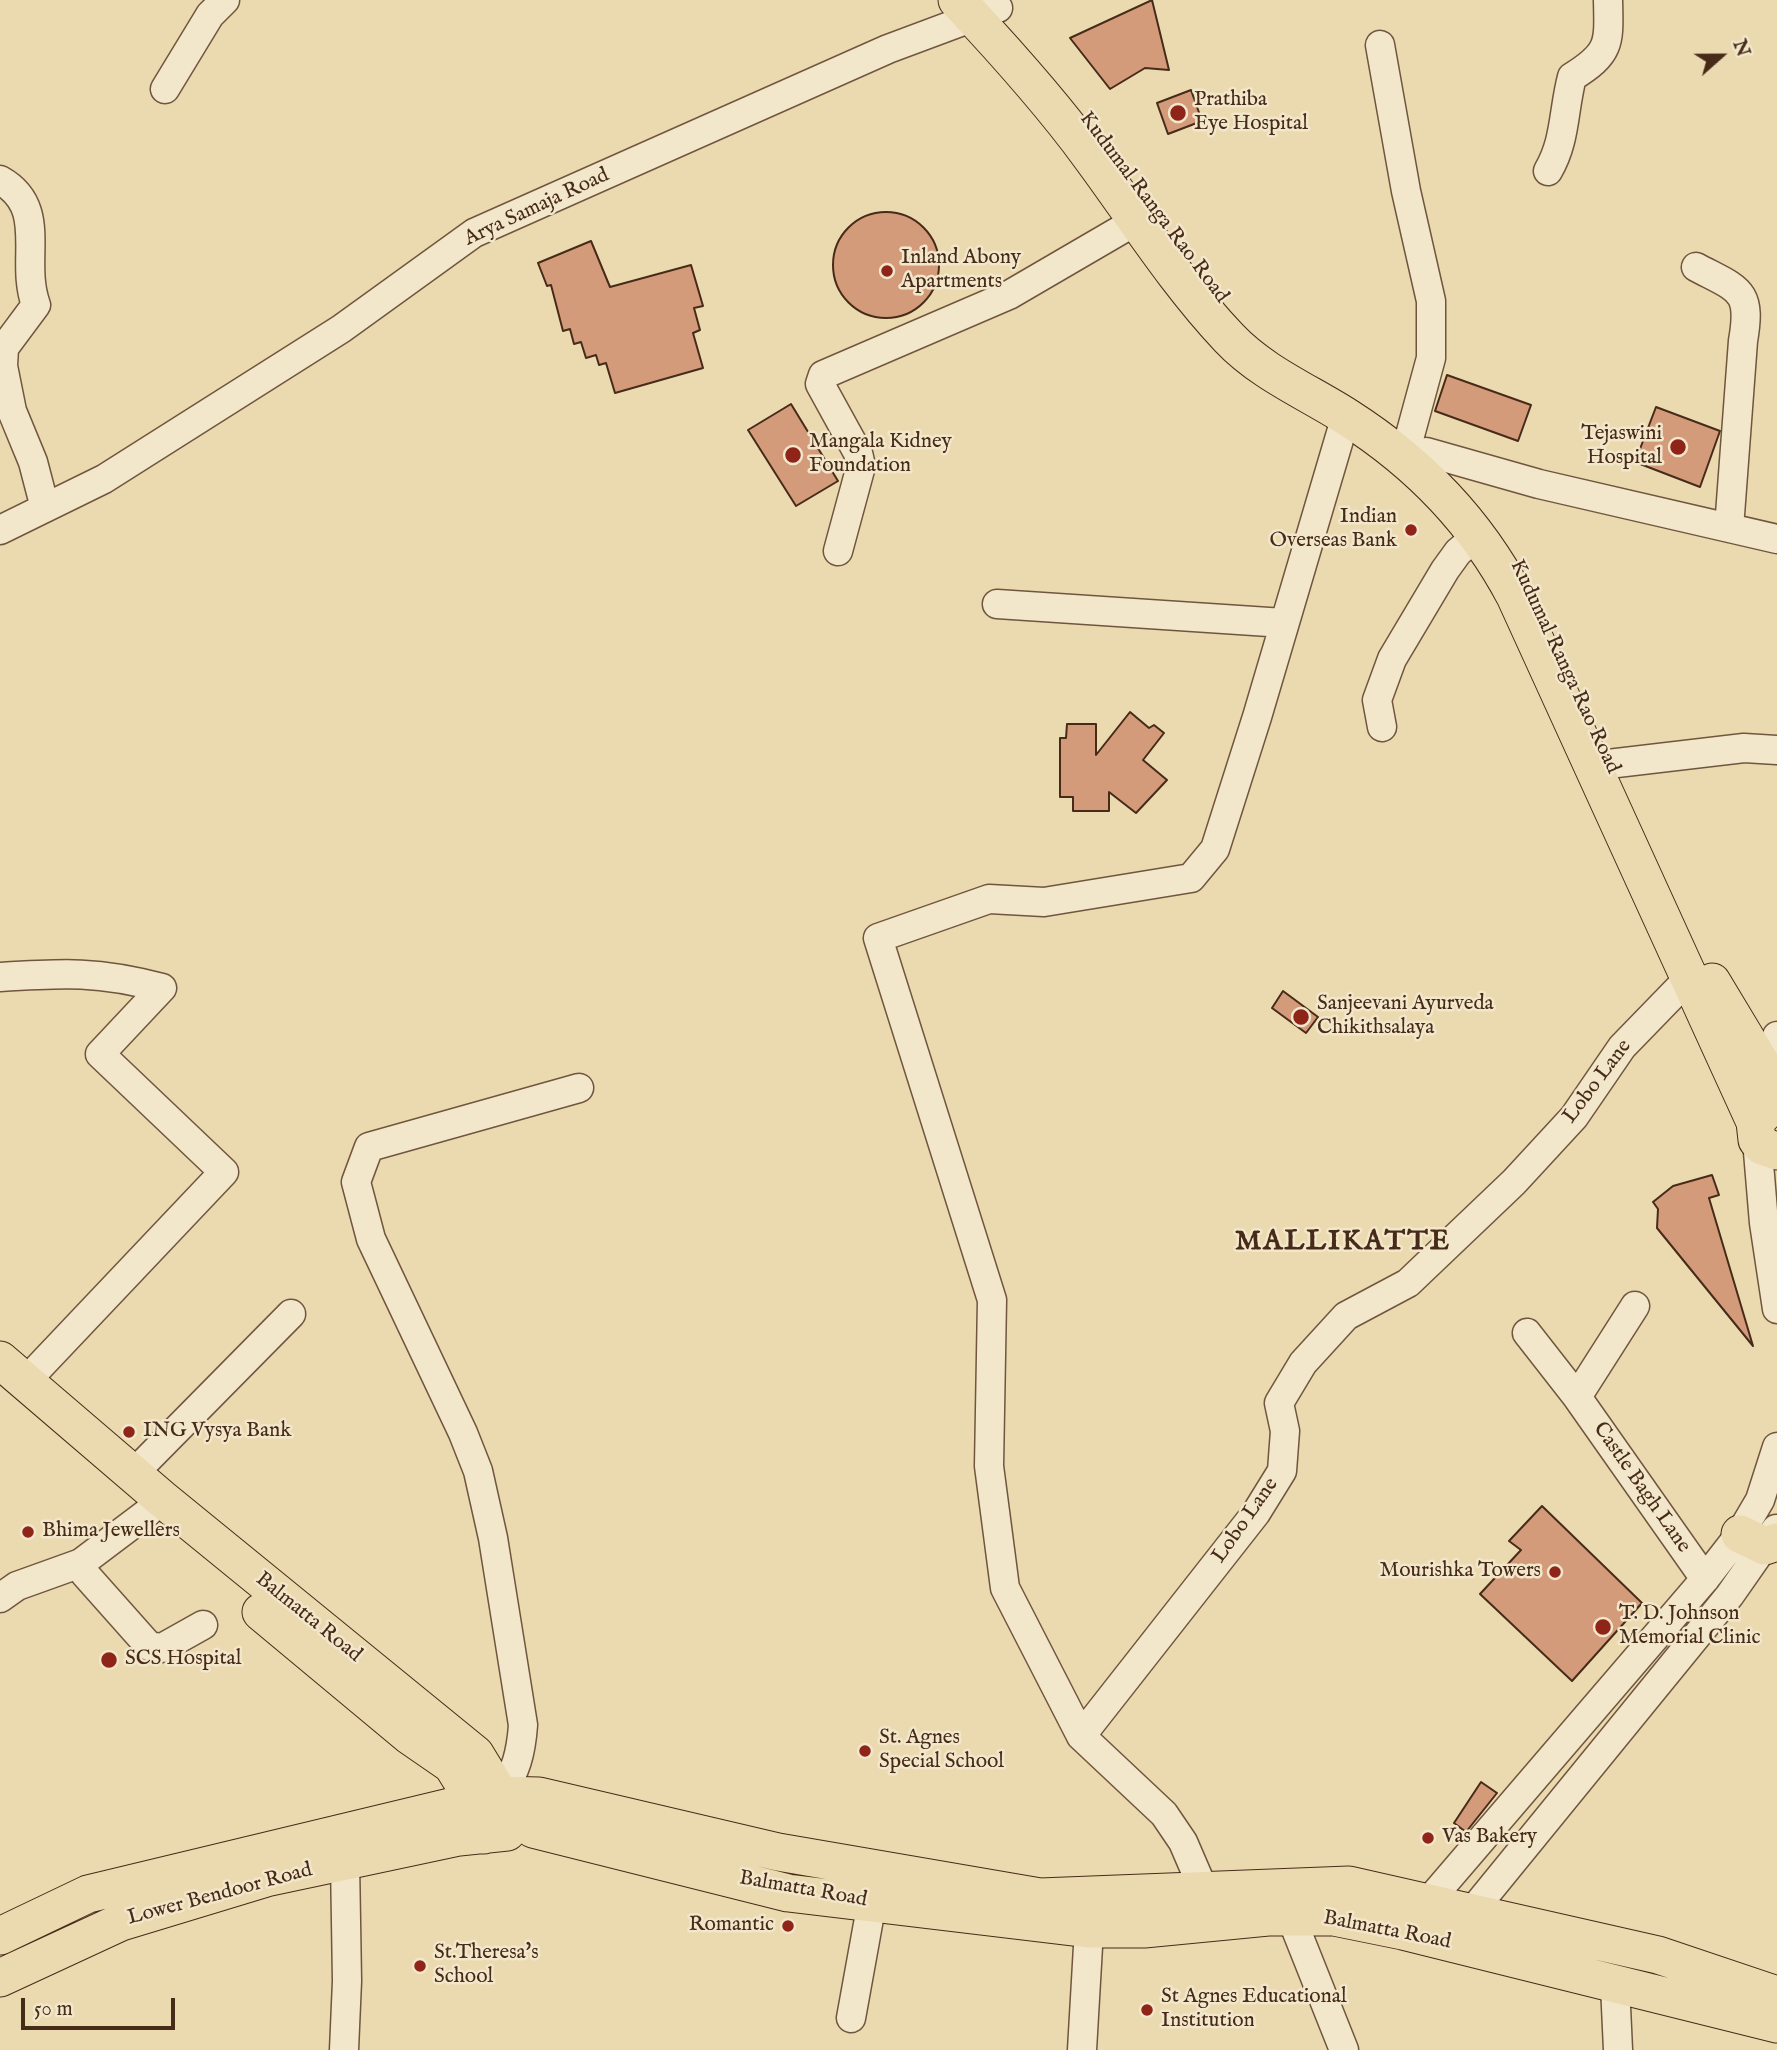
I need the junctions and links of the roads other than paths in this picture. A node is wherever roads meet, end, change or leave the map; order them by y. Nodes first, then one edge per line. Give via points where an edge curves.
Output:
1 (225, 0) edge
2 (1608, 0) edge
3 (980, 7) edge
4 (1380, 45) dead end
5 (165, 89) dead end
6 (1548, 171) dead end
7 (0, 180) edge
8 (1136, 220) junction
9 (1696, 267) dead end
10 (1346, 416) junction
11 (1411, 452) junction
12 (46, 508) junction
13 (1729, 528) junction
14 (0, 530) edge
15 (1478, 535) junction
16 (1777, 539) edge
17 (838, 551) dead end
18 (997, 604) dead end
19 (1284, 623) junction
20 (1382, 726) dead end
21 (1777, 750) edge
22 (1608, 764) junction
23 (0, 977) edge
24 (1689, 978) junction
25 (1777, 1036) edge
26 (1777, 1078) edge
27 (579, 1088) dead end
28 (1777, 1090) edge
29 (1769, 1140) edge
30 (1777, 1196) edge
31 (1635, 1306) dead end
32 (1777, 1309) edge
33 (291, 1314) dead end
34 (1527, 1333) dead end
35 (8, 1379) edge
36 (1577, 1397) junction
37 (1777, 1447) edge
38 (133, 1474) junction
39 (153, 1506) junction
40 (1765, 1537) edge
41 (81, 1563) junction
42 (1705, 1579) junction
43 (0, 1598) edge
44 (203, 1626) dead end
45 (1081, 1736) junction
46 (485, 1810) junction
47 (533, 1829) joint
48 (345, 1862) junction
49 (1205, 1893) junction
50 (1430, 1901) junction
51 (872, 1902) junction
52 (1471, 1913) junction
53 (1291, 1917) junction
54 (1089, 1929) junction
55 (1403, 1931) junction
56 (0, 1936) edge
57 (1447, 1942) junction
58 (0, 1978) edge
59 (1615, 1985) junction
60 (1777, 1995) edge
61 (851, 2018) dead end
62 (1777, 2024) edge
63 (344, 2050) edge
64 (1082, 2050) edge
65 (1343, 2050) edge
66 (1618, 2050) edge

1 - 5 street via 210,15
2 - 6 street via 1609,44 1595,63 1572,77 1561,148
3 - 8 main road
3 - 11 main road, Kudumal Ranga Rao Road via 1156,208 1195,270 1251,334 1384,419
3 - 12 street, Arya Samaja Road via 474,233 341,329 104,479
4 - 11 street via 1431,301 1431,358
7 - 12 street via 16,189 30,214 30,278 36,304 4,348 3,366 12,411
8 - 10 main road via 1230,339 1259,364
8 - 17 street via 1009,295 823,374 820,384 861,460
9 - 13 street via 1733,287 1748,310
10 - 11 main road
10 - 19 street
11 - 13 street
11 - 15 main road
11 - 22 main road, Kudumal Ranga Rao Road via 1480,505 1521,567
12 - 14 street, Arya Samaja Road
13 - 16 street
15 - 20 street via 1445,570 1392,659 1377,700
15 - 24 main road via 1516,596
18 - 19 street
19 - 45 street via 1214,849 1191,878 1044,902 989,899 878,938 992,1300 989,1466 1005,1588
21 - 22 street via 1744,748
22 - 28 main road, Kudumal Ranga Rao Road via 1705,970
23 - 35 street via 75,972 162,988 100,1054 224,1172
24 - 29 main road
24 - 45 street, Lobo Lane via 1622,1047 1574,1117 1514,1182 1408,1283 1346,1316 1303,1363 1279,1403 1285,1431 1282,1471 1256,1513
25 - 26 street via 1773,1047
27 - 46 street via 369,1147 356,1182 371,1239 463,1433 493,1538 523,1725 521,1754 513,1777
29 - 30 street
29 - 32 street via 1764,1223
31 - 36 street
33 - 38 street
34 - 36 street, Castle Bagh Lane
35 - 38 main road, Balmatta Road
35 - 39 main road, Balmatta Road
36 - 42 street, Castle Bagh Lane
37 - 40 street via 1760,1500
38 - 39 main road, Balmatta Road
39 - 41 street
39 - 46 main road, Balmatta Road via 475,1754
40 - 42 street
40 - 52 street via 1730,1595
41 - 43 street via 17,1586
41 - 44 street via 85,1574 149,1646 162,1647
42 - 50 street
45 - 49 street via 1164,1814
46 - 47 main road, Lower Bendoor Road
46 - 48 main road, Lower Bendoor Road
46 - 49 main road via 539,1796 778,1852 1040,1897
46 - 56 main road via 88,1894
47 - 51 main road, Balmatta Road via 788,1892
48 - 58 main road, Lower Bendoor Road via 266,1878 121,1922
48 - 63 street
49 - 50 main road via 1349,1885
50 - 52 main road
50 - 55 street
51 - 54 main road, Balmatta Road
51 - 61 street
52 - 57 street
52 - 60 main road via 1658,1955
53 - 54 main road, Balmatta Road
53 - 55 main road, Balmatta Road via 1334,1917
53 - 65 street
54 - 64 street
55 - 57 main road, Balmatta Road
57 - 59 main road, Balmatta Road
59 - 62 main road, Balmatta Road
59 - 66 street

